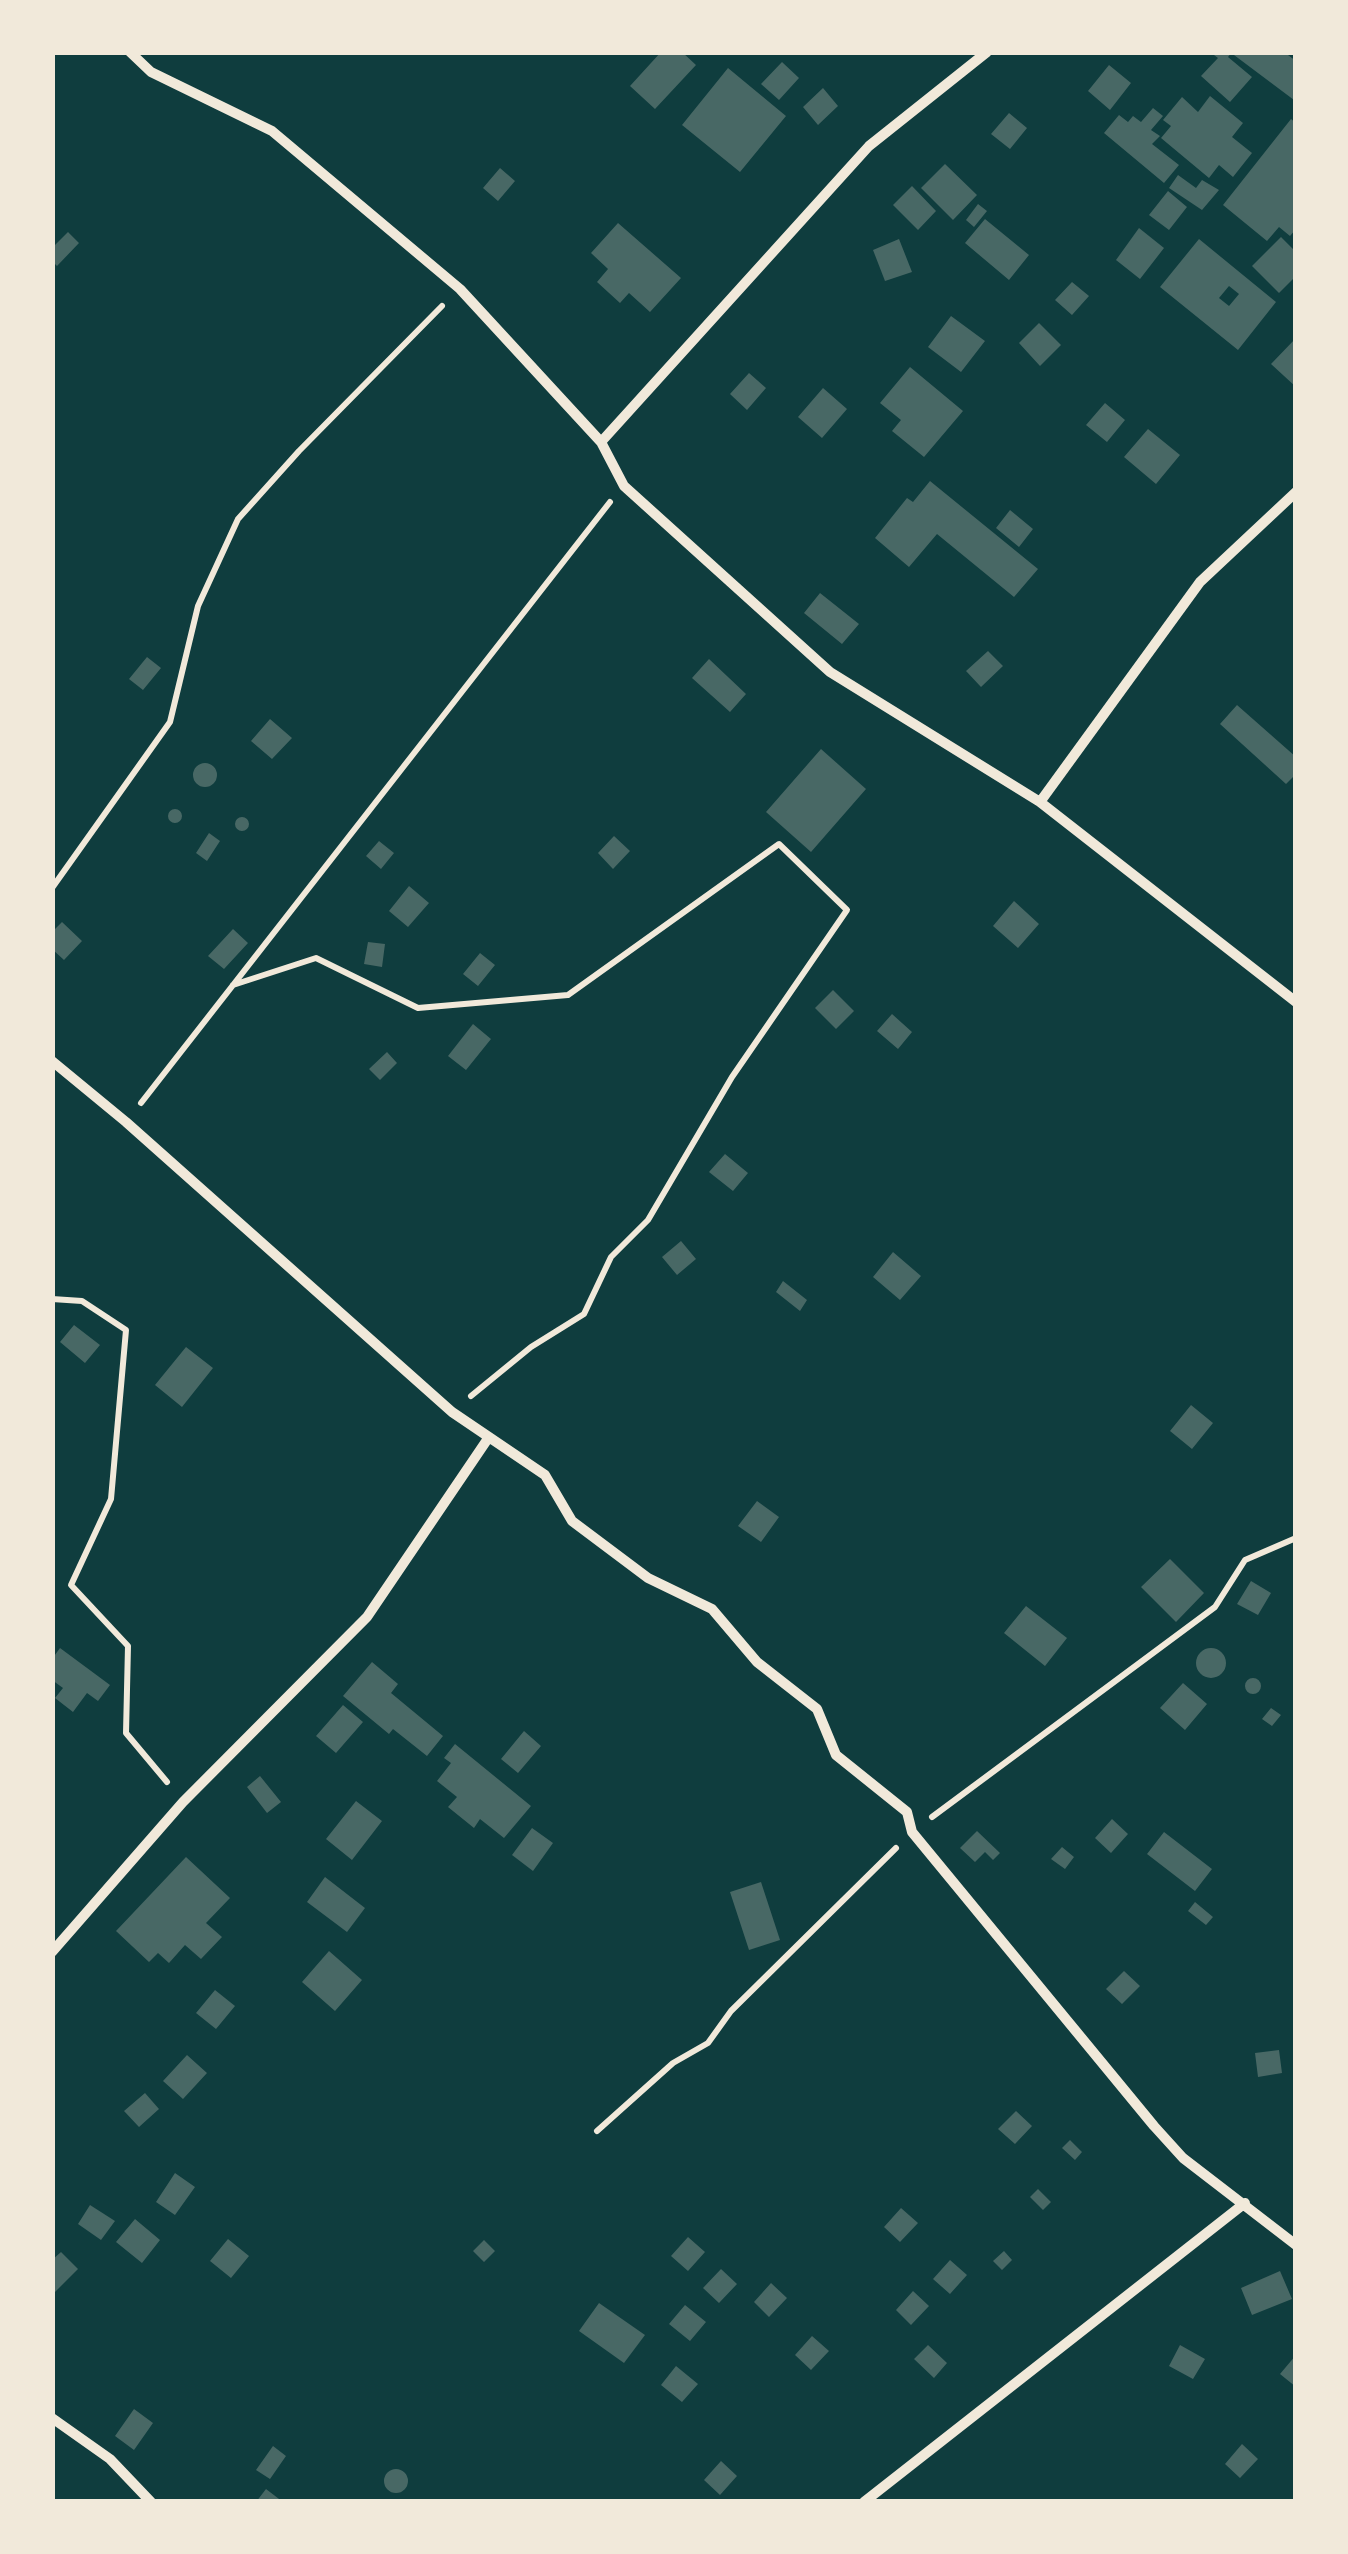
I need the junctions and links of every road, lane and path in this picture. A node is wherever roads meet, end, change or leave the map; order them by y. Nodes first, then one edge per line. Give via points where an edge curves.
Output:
1 (130, 52) edge
2 (987, 52) edge
3 (460, 289) junction
4 (601, 442) junction
5 (624, 486) junction
6 (1296, 492) edge
7 (1040, 802) junction
8 (52, 888) edge
9 (233, 985) junction
10 (1296, 1002) edge
11 (52, 1061) edge
12 (126, 1122) junction
13 (52, 1299) edge
14 (452, 1412) junction
15 (489, 1437) junction
16 (1296, 1538) edge
17 (184, 1802) junction
18 (912, 1832) junction
19 (52, 1952) edge
20 (597, 2131) dead end
21 (1245, 2203) junction
22 (1296, 2245) edge
23 (52, 2418) edge
24 (151, 2502) edge
25 (864, 2502) edge

1 - 3 street via 150,72 272,131
2 - 4 street via 869,146
3 - 4 street
3 - 8 path via 238,519 198,606 170,722
4 - 5 street
5 - 7 street via 830,672
5 - 9 path
6 - 7 street via 1200,582
7 - 10 street
9 - 12 path
9 - 14 path via 316,958 418,1008 568,994 779,844 847,910 732,1078 648,1220 611,1256 584,1314 531,1347
11 - 12 street
12 - 14 street
13 - 17 path via 82,1301 126,1330 111,1499 71,1585 128,1646 126,1733
14 - 15 street
15 - 17 street via 367,1616
15 - 18 street via 545,1474 572,1521 648,1578 712,1609 757,1662 817,1709 836,1755 907,1812
16 - 18 path via 1245,1560 1215,1608
17 - 19 street
18 - 20 path via 731,2011 708,2043 674,2063
18 - 21 street via 1154,2126 1183,2158
21 - 22 street
21 - 25 street
23 - 24 street via 110,2459

